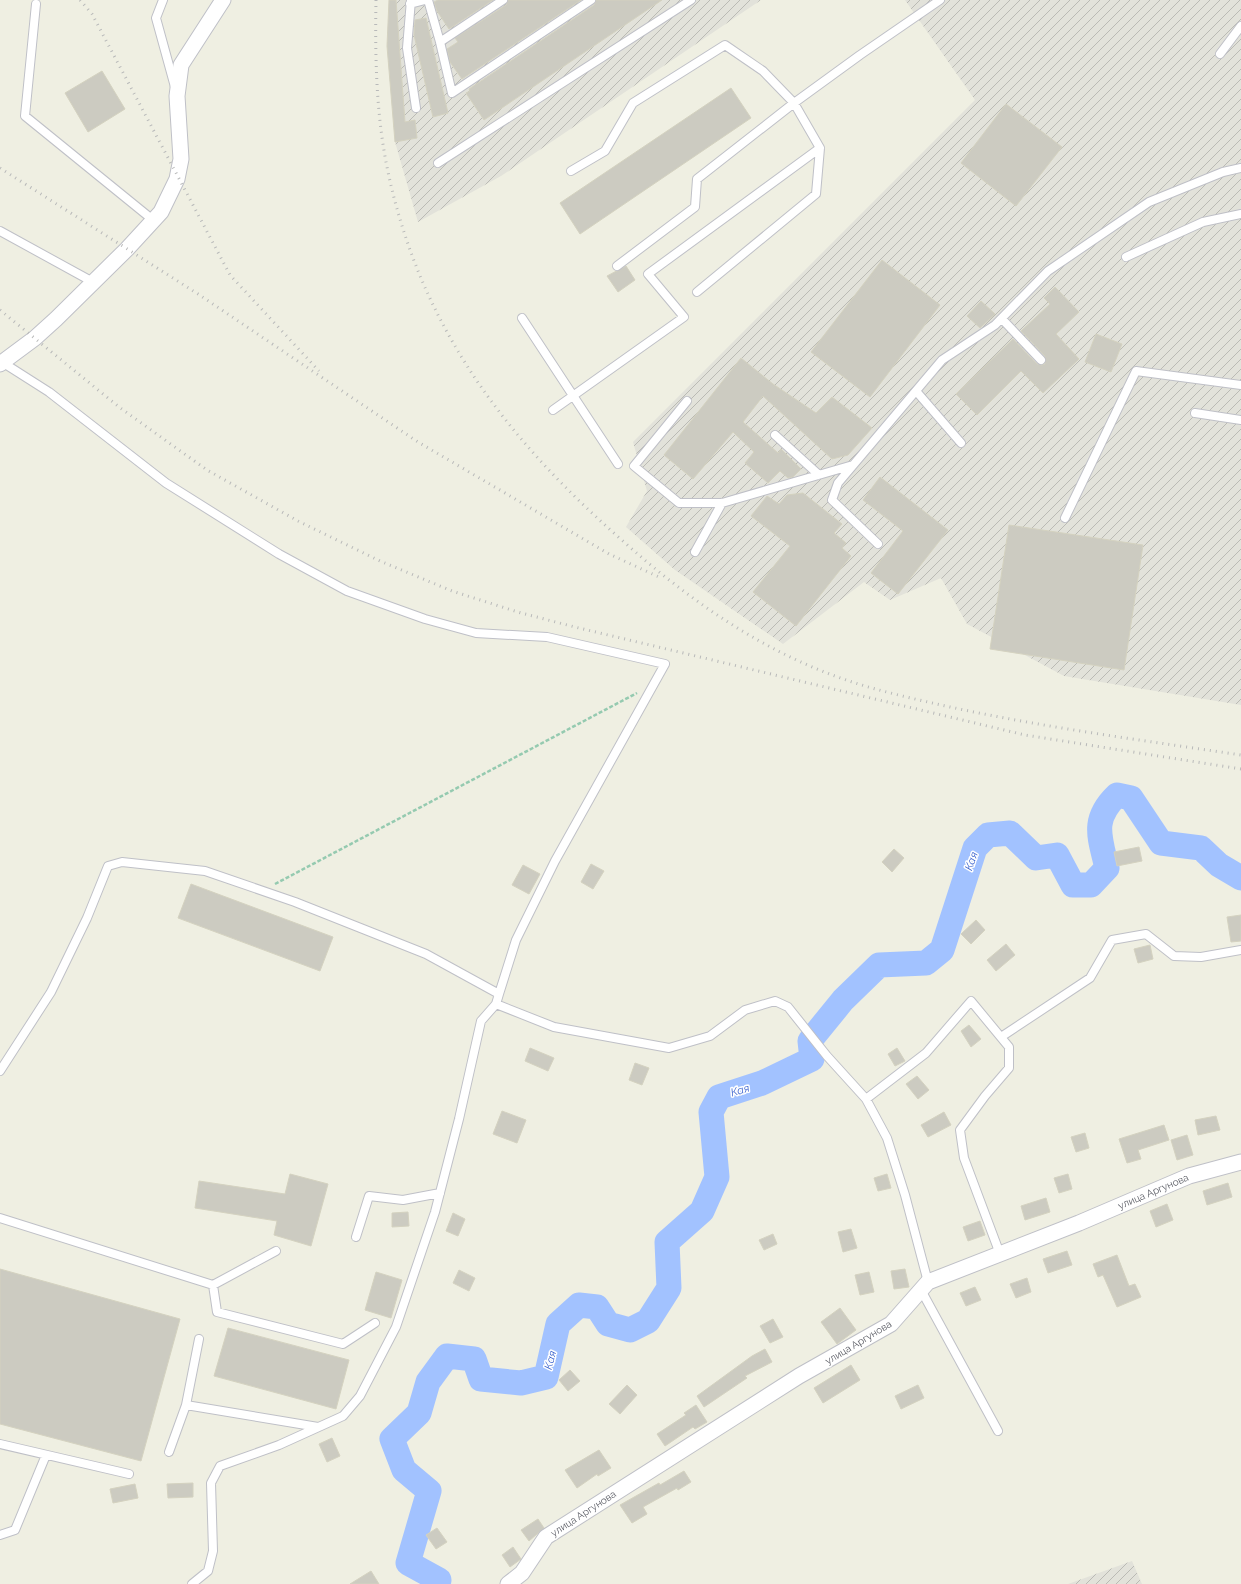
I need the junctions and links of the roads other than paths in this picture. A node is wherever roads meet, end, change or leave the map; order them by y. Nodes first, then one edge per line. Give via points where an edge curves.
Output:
1 (163, 0) edge
2 (224, 0) edge
3 (427, 0) edge
4 (503, 0) edge
5 (591, 0) edge
6 (691, 0) edge
7 (940, 0) edge
8 (411, 2) edge
9 (36, 4) dead end
10 (1241, 26) edge
11 (440, 42) junction
12 (1220, 54) dead end
13 (177, 96) junction
14 (794, 103) junction
15 (416, 108) dead end
16 (820, 148) junction
17 (438, 164) dead end
18 (1241, 168) edge
19 (571, 171) dead end
20 (1241, 214) edge
21 (153, 220) junction
22 (0, 231) edge
23 (1126, 257) dead end
24 (617, 266) dead end
25 (93, 282) junction
26 (697, 292) dead end
27 (522, 318) dead end
28 (1002, 319) junction
29 (1041, 360) dead end
30 (1, 363) edge
31 (1241, 385) edge
32 (916, 391) junction
33 (573, 396) junction
34 (687, 401) dead end
35 (553, 410) dead end
36 (1195, 413) dead end
37 (1241, 420) edge
38 (775, 435) dead end
39 (961, 443) dead end
40 (618, 464) dead end
41 (853, 465) junction
42 (819, 475) junction
43 (722, 504) junction
44 (1065, 518) dead end
45 (878, 544) dead end
46 (695, 552) dead end
47 (1241, 950) edge
48 (499, 994) junction
49 (496, 1004) junction
50 (1001, 1037) junction
51 (0, 1071) edge
52 (866, 1099) junction
53 (1241, 1162) edge
54 (440, 1193) junction
55 (0, 1218) edge
56 (356, 1237) dead end
57 (276, 1251) dead end
58 (1000, 1254) junction
59 (213, 1285) junction
60 (924, 1286) junction
61 (375, 1323) dead end
62 (199, 1339) dead end
63 (186, 1406) junction
64 (318, 1427) junction
65 (998, 1432) dead end
66 (0, 1444) edge
67 (169, 1452) dead end
68 (46, 1455) junction
69 (129, 1474) dead end
70 (0, 1535) edge
71 (192, 1584) edge
72 (508, 1584) edge

1 - 13 lane via 156,18
2 - 13 street via 181,64
3 - 8 lane
3 - 11 lane
4 - 11 lane
5 - 11 lane via 452,93
6 - 17 lane
7 - 14 lane
8 - 15 lane via 407,48
9 - 21 lane via 25,116
10 - 12 lane
13 - 21 street via 181,159 178,176 161,212
14 - 16 lane
14 - 19 lane via 763,71 725,45 632,103 605,151
14 - 24 lane via 697,179 695,207
16 - 26 lane via 816,194
16 - 33 lane via 648,274 684,317
18 - 28 lane via 1223,172 1149,202 1048,271
20 - 23 lane via 1203,222
21 - 25 street
22 - 25 lane
25 - 30 street via 35,338
27 - 33 lane
28 - 29 lane
28 - 32 lane via 942,360
30 - 48 lane via 48,392 166,484 279,554 347,591 425,619 476,633 547,637 665,664 554,861 516,940
31 - 44 lane via 1136,371
32 - 39 lane
32 - 41 lane
33 - 35 lane
33 - 40 lane
34 - 43 lane via 634,466 679,503
36 - 37 lane
38 - 42 lane
41 - 42 lane
41 - 45 lane via 838,483 832,500
42 - 43 lane
43 - 46 lane
47 - 50 lane via 1201,957 1174,956 1146,934 1112,940 1090,978
48 - 49 lane
48 - 51 lane via 426,954 262,890 205,871 122,862 108,866 87,918 51,992
49 - 52 lane via 554,1027 669,1048 710,1036 745,1010 775,1001 788,1008
49 - 54 lane via 481,1021
50 - 52 lane via 972,1001 926,1053
50 - 58 lane via 1009,1047 1010,1068 984,1096 960,1130 964,1158
52 - 60 lane via 887,1138 905,1195
53 - 58 street, улица Аргунова via 1189,1176
54 - 56 lane via 403,1200 369,1196
54 - 64 lane via 396,1327 360,1396 343,1416
55 - 59 lane
57 - 59 lane
58 - 60 street, улица Аргунова
59 - 61 lane via 217,1312 343,1344
60 - 65 lane
60 - 72 street, улица Аргунова via 891,1324 799,1376 546,1537 522,1573
62 - 63 lane
63 - 64 lane
63 - 67 lane
64 - 71 lane via 279,1445 220,1466 211,1483 213,1551 208,1571
66 - 68 lane
68 - 69 lane
68 - 70 lane via 15,1530

